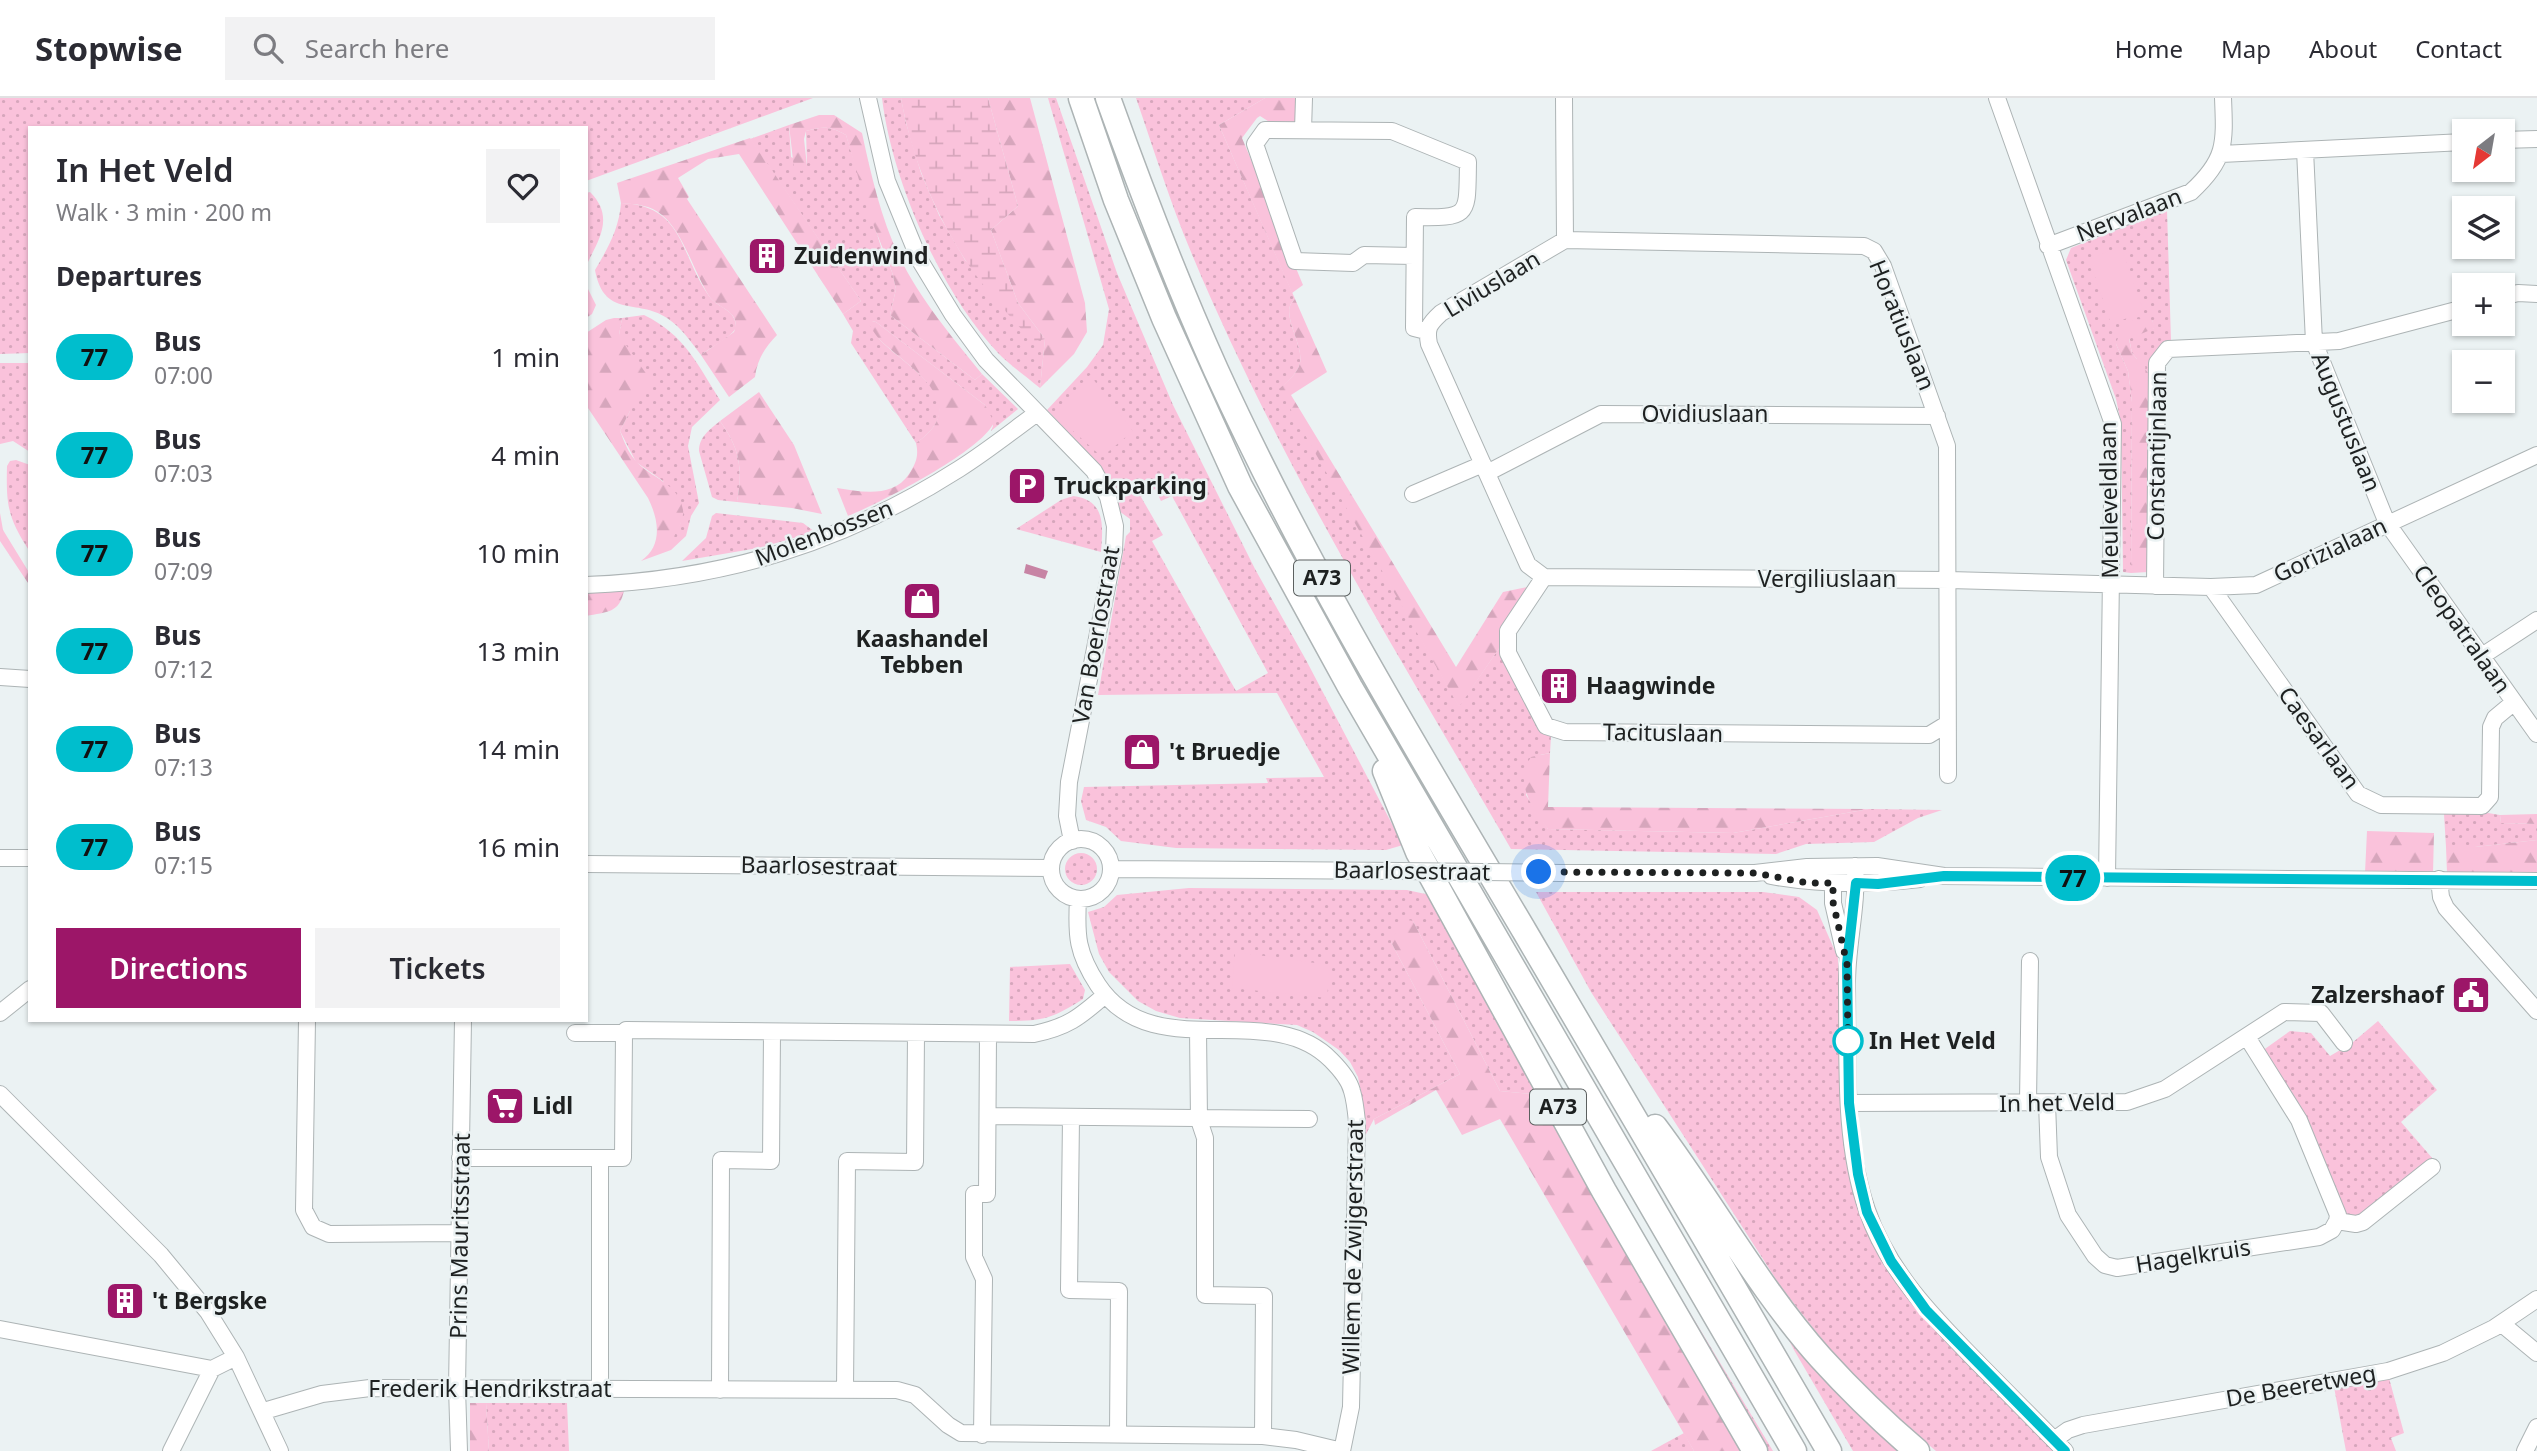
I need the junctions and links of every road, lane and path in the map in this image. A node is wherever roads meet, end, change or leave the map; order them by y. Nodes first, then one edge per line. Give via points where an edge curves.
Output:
1 (869, 98) edge
2 (1081, 98) edge
3 (1108, 98) edge
4 (1304, 98) edge
5 (1563, 98) edge
6 (1997, 98) edge
7 (2223, 98) edge
8 (1303, 130) junction
9 (2537, 139) edge
10 (2515, 140) edge
11 (2452, 143) edge
12 (2305, 150) junction
13 (2221, 154) junction
14 (1565, 240) junction
15 (2048, 246) junction
16 (1414, 256) junction
17 (2515, 294) edge
18 (2537, 294) edge
19 (2452, 311) edge
20 (1426, 331) junction
21 (2314, 342) junction
22 (1037, 413) junction
23 (1937, 416) junction
24 (2537, 454) edge
25 (1485, 468) junction
26 (1413, 494) dead end
27 (2387, 523) junction
28 (1544, 576) junction
29 (1949, 580) junction
30 (2110, 584) junction
31 (588, 585) edge
32 (2155, 586) junction
33 (2211, 587) junction
34 (2537, 620) edge
35 (2482, 656) junction
36 (0, 677) edge
37 (28, 679) edge
38 (1350, 687) junction
39 (2513, 703) junction
40 (1947, 724) junction
41 (2537, 734) edge
42 (1948, 775) dead end
43 (1072, 841) junction
44 (0, 858) edge
45 (28, 858) edge
46 (588, 864) edge
47 (1855, 866) junction
48 (1051, 868) junction
49 (1111, 869) junction
50 (1833, 875) junction
51 (1944, 876) junction
52 (2107, 878) junction
53 (2439, 880) junction
54 (2537, 881) edge
55 (1856, 883) junction
56 (1078, 899) junction
57 (2030, 961) dead end
58 (1847, 964) junction
59 (28, 991) edge
60 (1105, 995) junction
61 (2537, 1011) edge
62 (0, 1013) edge
63 (307, 1022) edge
64 (463, 1022) edge
65 (1198, 1030) junction
66 (772, 1031) junction
67 (575, 1033) dead end
68 (624, 1033) junction
69 (916, 1033) junction
70 (988, 1034) junction
71 (1585, 1034) junction
72 (2246, 1037) junction
73 (2344, 1043) dead end
74 (0, 1094) edge
75 (1849, 1103) junction
76 (2028, 1103) junction
77 (2047, 1104) junction
78 (988, 1116) junction
79 (1071, 1117) junction
80 (1199, 1119) junction
81 (1309, 1119) dead end
82 (460, 1158) junction
83 (600, 1158) junction
84 (2432, 1167) dead end
85 (2337, 1221) junction
86 (459, 1233) junction
87 (2537, 1299) edge
88 (2502, 1324) junction
89 (0, 1329) edge
90 (2537, 1353) edge
91 (236, 1357) junction
92 (212, 1369) junction
93 (457, 1388) junction
94 (600, 1388) junction
95 (720, 1390) junction
96 (845, 1390) junction
97 (264, 1412) junction
98 (2537, 1427) edge
99 (982, 1435) junction
100 (1118, 1435) junction
101 (1264, 1437) junction
102 (2060, 1446) edge
103 (171, 1451) edge
104 (281, 1451) edge
105 (459, 1451) edge
106 (1342, 1451) edge
107 (1755, 1451) edge
108 (1794, 1451) edge
109 (1829, 1451) edge
110 (1917, 1451) edge
111 (2525, 1451) edge

1 - 22 street via 887,181 919,259 986,360
2 - 38 highway, A73 via 1116,201 1205,413
3 - 71 highway, A73 via 1188,306 1279,499 1411,739
4 - 8 street
5 - 14 street, Liviuslaan
6 - 15 street, Meuleveldlaan
7 - 13 street
8 - 16 street via 1265,130 1255,144 1295,261
8 - 16 street via 1392,131 1468,162 1467,202 1462,213 1451,218 1415,217
9 - 10 street
11 - 12 street
12 - 13 street
12 - 21 street, Augustuslaan
13 - 15 street, Nervalaan via 2209,175 2190,192
14 - 20 street, Liviuslaan via 1441,313
14 - 23 street, Horatiuslaan via 1864,246 1874,251 1883,266
15 - 30 street, Meuleveldlaan via 2113,424
16 - 20 street via 1413,328
17 - 18 street
19 - 21 street, Constantijnlaan via 2339,341
20 - 25 street, Liviuslaan
21 - 27 street, Augustuslaan
21 - 32 street, Constantijnlaan via 2168,349 2157,363
22 - 31 street, Molenbossen via 961,468 845,530 762,560 701,574
22 - 43 street, Van Boerlostraat via 1094,471 1108,497 1115,526 1069,782
23 - 25 street, Ovidiuslaan via 1601,414
23 - 29 street, Horatiuslaan via 1947,446
24 - 27 street, Gorizialaan
25 - 26 street
25 - 28 street, Liviuslaan via 1528,565
27 - 33 street, Gorizialaan via 2256,585
27 - 35 street, Cleopatralaan
28 - 29 street, Vergiliuslaan
28 - 40 street, Tacituslaan via 1508,631 1508,653 1546,726 1565,732 1929,735
29 - 30 street, Vergiliuslaan
29 - 40 street
30 - 32 street, Gorizialaan
30 - 52 street, Meuleveldlaan
32 - 33 street, Gorizialaan
33 - 39 street, Caesarlaan via 2358,794 2381,805 2482,806 2490,797 2491,727
34 - 35 street
35 - 39 street, Cleopatralaan
36 - 37 street
38 - 107 highway, A73 via 1418,852 1604,1191
38 - 108 highway, A73
39 - 41 street, Cleopatralaan
40 - 42 street
43 - 48 street via 1058,851
43 - 49 street via 1096,844 1107,855
44 - 45 street
46 - 48 street, Baarlosestraat
47 - 50 street, Baarlosestraat
47 - 51 street, Baarlosestraat
47 - 55 street
48 - 56 street via 1058,888
49 - 50 street, Baarlosestraat, bridge via 1755,873 1807,867
49 - 56 street via 1102,891
50 - 55 street, Baarlosestraat
50 - 58 street via 1833,902
51 - 52 street, Baarlosestraat
51 - 55 street, Baarlosestraat
52 - 53 street, Baarlosestraat
53 - 54 street, Baarlosestraat
53 - 61 street via 2446,908
55 - 58 street
56 - 60 street, Willem de Zwijgerstraat via 1077,940 1086,968
57 - 76 street
58 - 75 street
59 - 62 street
60 - 65 street, Willem de Zwijgerstraat via 1130,1014 1161,1027
60 - 70 street via 1061,1028 1034,1034
63 - 86 street via 304,1210 313,1227 329,1234
64 - 82 street, Prins Mauritsstraat
65 - 80 street
65 - 106 street, Willem de Zwijgerstraat via 1278,1033 1303,1040 1333,1061 1352,1089 1357,1122 1354,1336 1351,1407
66 - 68 street
66 - 69 street
66 - 95 street via 771,1161 722,1160
67 - 68 street
68 - 83 street via 622,1158
69 - 70 street
69 - 96 street via 915,1162 847,1161
70 - 78 street
71 - 109 highway, A73
71 - 110 highway, A73 via 1819,1357
72 - 73 street, In het Veld via 2284,1012 2320,1013
72 - 77 street, In het Veld via 2165,1089 2127,1102
72 - 85 street via 2299,1120
74 - 91 street via 161,1255 208,1312
75 - 76 street, In het Veld
75 - 102 street via 1867,1212 1891,1261 1926,1310
76 - 77 street, In het Veld
77 - 85 street, Hagelkruis via 2049,1157 2068,1215 2105,1265 2117,1268 2319,1237
78 - 79 street
78 - 99 street via 987,1194 974,1195 974,1257 984,1279
79 - 80 street
79 - 100 street via 1069,1290 1119,1291
80 - 81 street
80 - 101 street via 1205,1138 1205,1295 1264,1296
82 - 83 street
82 - 86 street, Prins Mauritsstraat
83 - 94 street
84 - 85 street, Hagelkruis via 2363,1222
86 - 93 street, Prins Mauritsstraat
87 - 88 street, De Beeretweg
88 - 90 street
88 - 102 street, De Beeretweg via 2443,1353 2388,1371 2083,1425 2068,1430
89 - 92 street
91 - 92 street
91 - 97 street
92 - 103 street
93 - 94 street, Frederik Hendrikstraat
93 - 97 street, Frederik Hendrikstraat via 370,1388 322,1394
93 - 105 street, Prins Mauritsstraat
94 - 95 street, Frederik Hendrikstraat
95 - 96 street, Frederik Hendrikstraat
96 - 99 street, Frederik Hendrikstraat via 897,1390 915,1395 961,1433
97 - 104 street
98 - 111 street
99 - 100 street, Frederik Hendrikstraat
100 - 101 street, Frederik Hendrikstraat
101 - 106 street, Frederik Hendrikstraat

